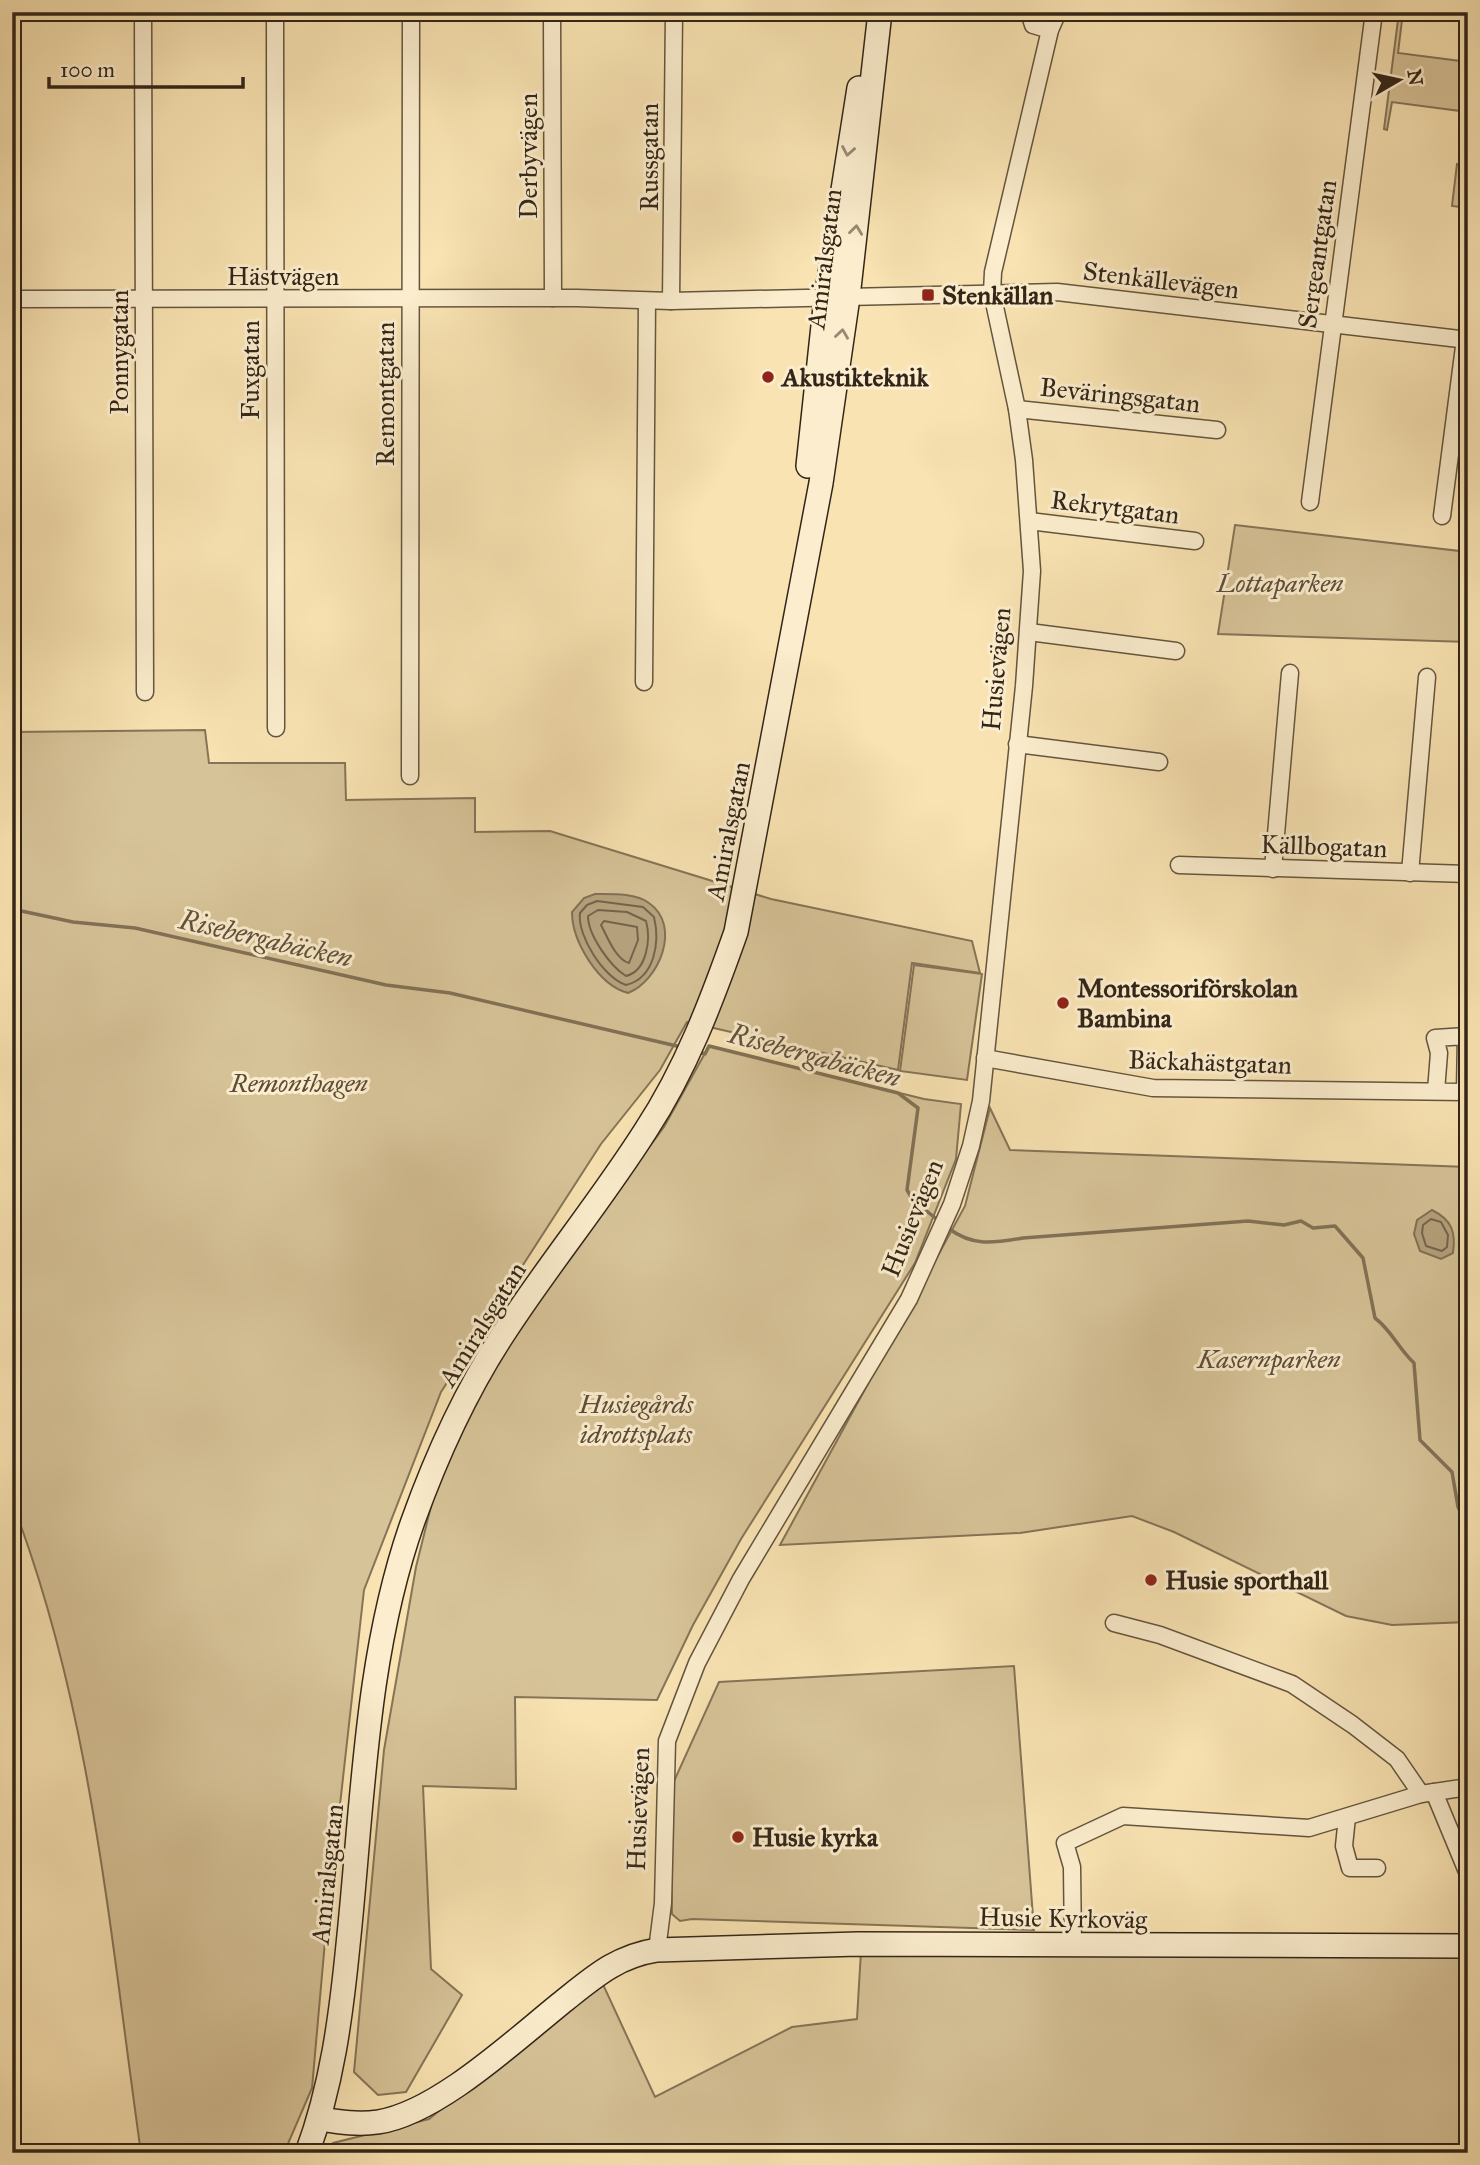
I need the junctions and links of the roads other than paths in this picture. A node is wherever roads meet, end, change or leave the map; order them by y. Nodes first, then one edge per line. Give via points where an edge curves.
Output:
1 (144, 12) edge
2 (275, 12) edge
3 (411, 12) edge
4 (552, 12) edge
5 (674, 12) edge
6 (874, 12) edge
7 (880, 12) edge
8 (1029, 12) edge
9 (1058, 12) edge
10 (1374, 12) edge
11 (1050, 30) junction
12 (992, 293) junction
13 (837, 298) junction
14 (12, 299) edge
15 (553, 299) junction
16 (143, 300) junction
17 (409, 300) junction
18 (274, 301) junction
19 (647, 301) junction
20 (671, 301) junction
21 (1331, 324) junction
22 (1466, 339) edge
23 (1017, 409) junction
24 (1217, 430) dead end
25 (1310, 502) dead end
26 (1442, 516) dead end
27 (1029, 521) junction
28 (1195, 541) dead end
29 (1029, 632) junction
30 (1177, 651) dead end
31 (1290, 673) dead end
32 (1427, 677) dead end
33 (644, 682) dead end
34 (145, 692) dead end
35 (276, 728) dead end
36 (1017, 744) junction
37 (1159, 762) dead end
38 (410, 776) dead end
39 (1179, 865) dead end
40 (1273, 869) junction
41 (1410, 873) junction
42 (1468, 874) edge
43 (1467, 1036) edge
44 (985, 1058) junction
45 (1436, 1091) junction
46 (1466, 1093) edge
47 (1114, 1623) dead end
48 (1468, 1787) edge
49 (1428, 1793) junction
50 (1347, 1817) junction
51 (1377, 1868) dead end
52 (1468, 1874) edge
53 (1073, 1946) junction
54 (1468, 1946) edge
55 (657, 1950) junction
56 (319, 2119) junction
57 (307, 2153) edge

1 - 16 street, Ponnygatan
2 - 18 street, Fuxgatan
3 - 17 street, Remontgatan
4 - 15 street, Derbyvägen
5 - 20 street, Russgatan
6 -> 13 street, Amiralsgatan via 844,170
13 -> 7 street, Amiralsgatan
8 - 11 street via 1033,25
9 - 11 street, Husievägen
10 - 21 street, Sergeantgatan
11 - 12 street, Husievägen via 993,272
12 - 13 street, Stenkällevägen
12 - 21 street, Stenkällevägen via 1069,293
12 - 23 street, Husievägen
13 - 20 street, Stenkällevägen
13 - 56 street, Amiralsgatan via 807,481 800,595 736,932 683,1064 640,1139 500,1338 456,1418 412,1523 396,1575 373,1694 343,1995
14 - 16 street, Hästvägen
15 - 17 street, Hästvägen
15 - 19 street, Stenkällevägen
16 - 18 street, Hästvägen
16 - 34 street, Ponnygatan
17 - 18 street, Hästvägen
17 - 38 street, Remontgatan
18 - 35 street, Fuxgatan
19 - 20 street, Stenkällevägen
19 - 33 street
21 - 22 street, Stenkällevägen
21 - 25 street, Sergeantgatan
22 - 26 street
23 - 24 street, Beväringsgatan
23 - 27 street, Husievägen
27 - 28 street, Rekrytgatan
27 - 29 street, Husievägen
29 - 30 street
29 - 36 street, Husievägen
31 - 40 street
32 - 41 street
36 - 37 street
36 - 44 street, Husievägen
39 - 40 street, Källbogatan
40 - 41 street, Källbogatan
41 - 42 street, Källbogatan
43 - 45 street, Bäckahästgatan via 1435,1038 1439,1053
43 - 46 street, Bäckahästgatan
44 - 45 street, Bäckahästgatan via 1153,1088
44 - 55 street, Husievägen via 971,1146 936,1244 909,1299 758,1547 697,1663 667,1741 663,1903
45 - 46 street, Bäckahästgatan
47 - 49 street via 1160,1635 1292,1684 1397,1759
48 - 49 street
49 - 50 street
49 - 52 street
50 - 51 street via 1344,1846 1350,1868
50 - 53 street via 1309,1828 1123,1816 1065,1843 1072,1867
53 - 54 street, Husie Kyrkoväg
53 - 55 street, Husie Kyrkoväg via 858,1944
55 - 56 street via 604,1969 426,2105 379,2122
56 - 57 street

